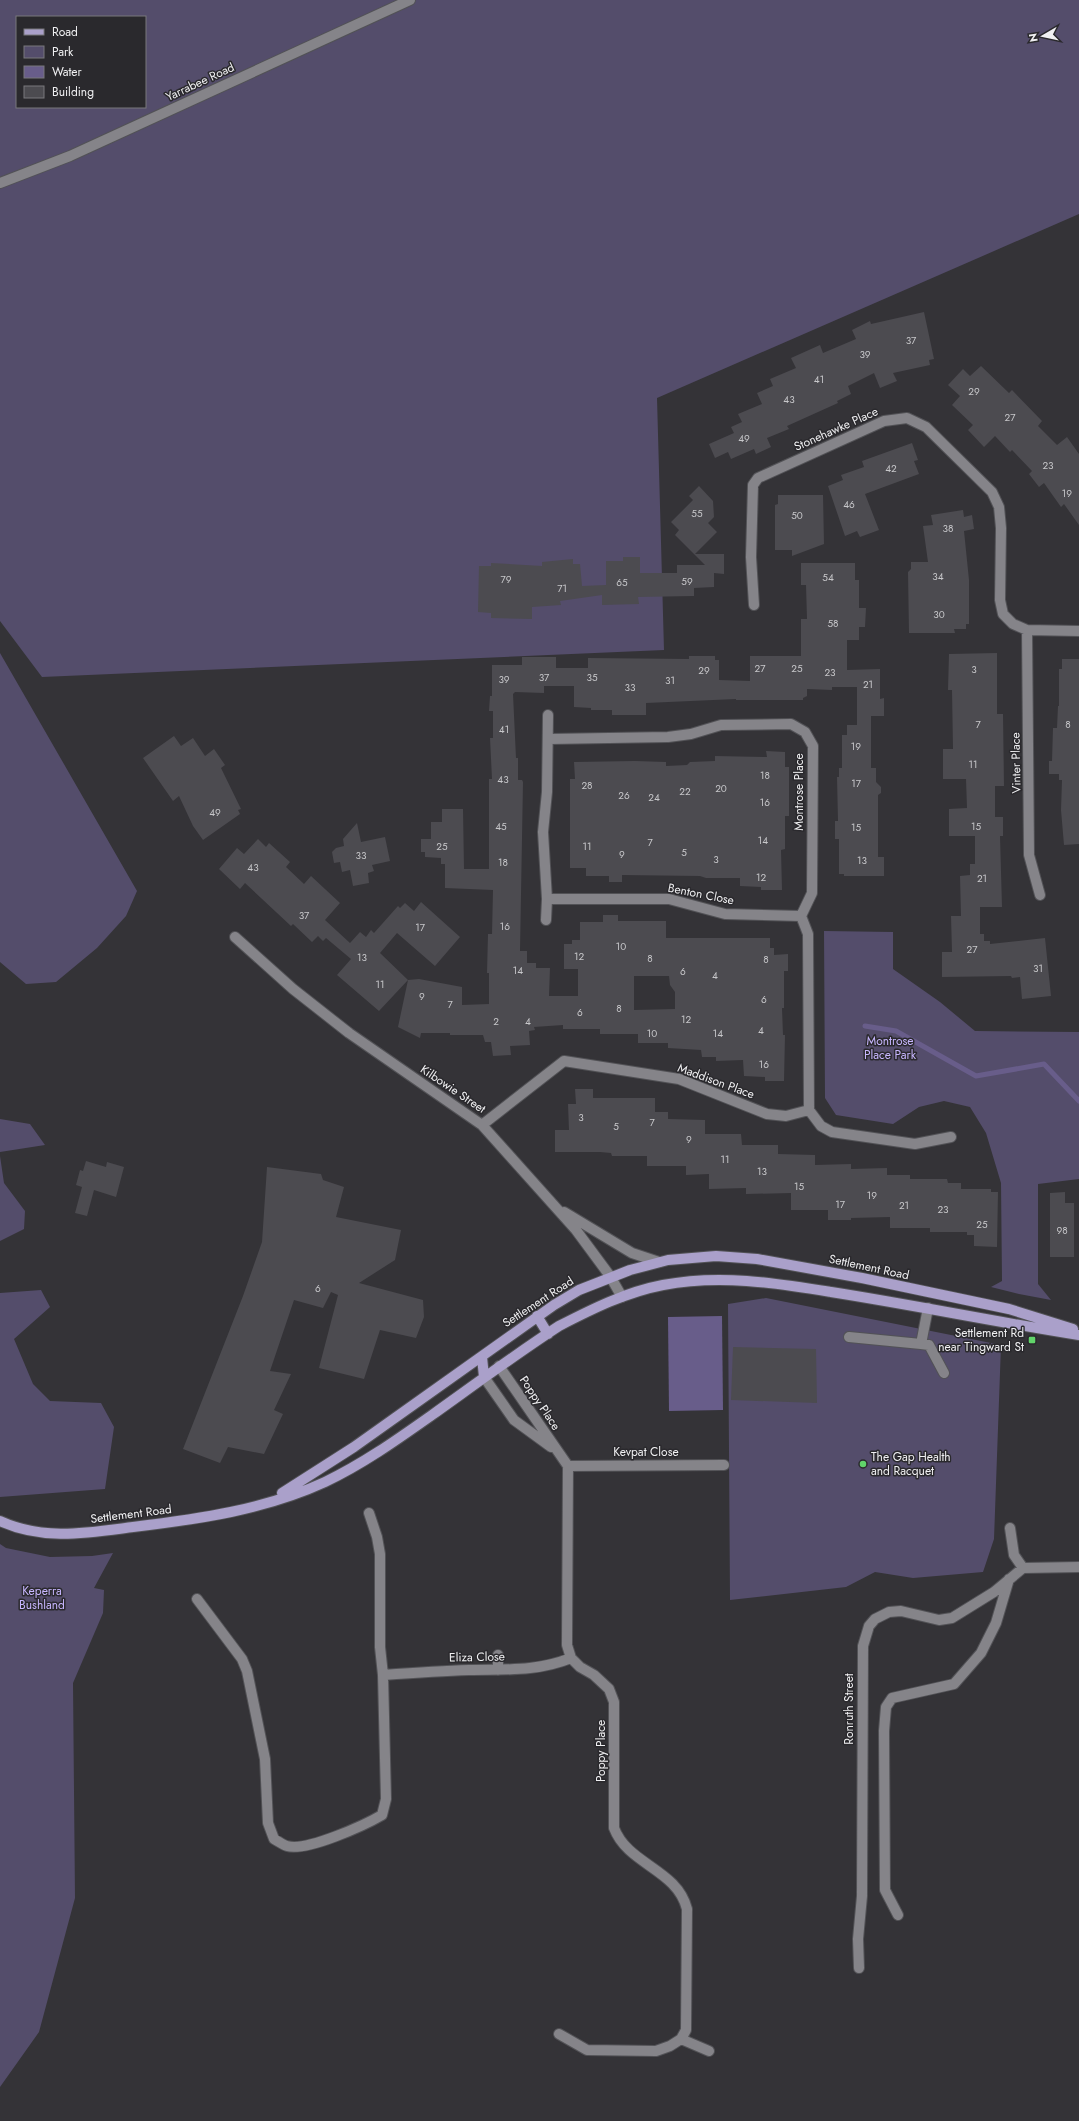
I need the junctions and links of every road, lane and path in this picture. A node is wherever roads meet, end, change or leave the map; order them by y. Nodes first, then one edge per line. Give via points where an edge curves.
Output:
1 (410, 0) edge
2 (0, 183) edge
3 (754, 605) dead end
4 (1027, 630) junction
5 (1079, 631) edge
6 (548, 715) dead end
7 (549, 739) junction
8 (1040, 895) dead end
9 (547, 899) junction
10 (801, 916) junction
11 (546, 920) dead end
12 (235, 937) dead end
13 (809, 1110) junction
14 (482, 1125) junction
15 (951, 1137) dead end
16 (554, 1205) junction
17 (659, 1262) junction
18 (610, 1276) junction
19 (622, 1297) junction
20 (928, 1308) junction
21 (537, 1316) junction
22 (1079, 1331) edge
23 (548, 1334) junction
24 (1079, 1335) edge
25 (849, 1337) dead end
26 (921, 1344) junction
27 (482, 1357) junction
28 (499, 1366) junction
29 (944, 1373) dead end
30 (484, 1377) junction
31 (559, 1454) junction
32 (724, 1465) dead end
33 (568, 1466) junction
34 (264, 1503) junction
35 (369, 1513) dead end
36 (0, 1521) edge
37 (1010, 1528) dead end
38 (1079, 1567) edge
39 (1023, 1568) junction
40 (1009, 1579) junction
41 (196, 1599) dead end
42 (498, 1654) dead end
43 (571, 1658) junction
44 (498, 1670) junction
45 (383, 1675) junction
46 (898, 1915) dead end
47 (859, 1968) dead end
48 (559, 2034) dead end
49 (681, 2039) junction
50 (709, 2051) dead end

1 - 2 street, Yarrabee Road via 70,156
3 - 4 street, Stonehawke Place via 751,557 753,485 758,478 884,421 907,418 926,427 992,492 999,507 1001,528 1000,600 1004,614 1013,624
4 - 5 street, Stonehawke Place
4 - 8 street, Vinter Place via 1030,855
6 - 7 street
7 - 9 street via 543,832
7 - 10 street, Montrose Place via 668,737 691,734 721,725 739,724 791,724 805,732 813,746 812,893
9 - 10 street, Benton Close via 670,899 725,914
9 - 11 street
10 - 13 street via 808,934
12 - 14 street, Kilbowie Street via 293,989 349,1033
13 - 14 street, Maddison Place via 786,1116 767,1114 679,1079 564,1061
13 - 15 street via 821,1126 832,1132 915,1144
14 - 16 street, Kilbowie Street
16 - 17 street via 632,1253
16 - 18 street, Kilbowie Street
17 - 18 main road, Settlement Road
17 - 22 main road, Settlement Road via 716,1256 768,1261 1009,1309
18 - 19 street, Kilbowie Street
18 - 21 main road, Settlement Road via 579,1290
19 - 20 main road, Settlement Road via 683,1281 746,1280
19 - 23 main road, Settlement Road via 582,1314
20 - 24 main road, Settlement Road
20 - 26 street
21 - 23 main road
21 - 27 main road, Settlement Road
23 - 28 main road, Settlement Road
25 - 26 street
26 - 29 street via 929,1345
27 - 28 main road
27 - 30 main road
27 - 34 main road, Settlement Road via 354,1447
28 - 30 main road, Settlement Road
28 - 31 street, Poppy Place
30 - 31 street, Poppy Place via 514,1420
30 - 34 main road, Settlement Road via 352,1468 314,1486
31 - 33 street, Poppy Place
32 - 33 street, Kevpat Close
33 - 43 street via 567,1645
34 - 36 main road, Settlement Road via 214,1517 71,1534 35,1533
35 - 45 street via 380,1554 380,1647
37 - 39 street via 1014,1554
38 - 39 street
39 - 40 street, Ronruth Street
40 - 46 street via 996,1622 982,1653 954,1684 892,1698 886,1707 885,1890
40 - 47 street, Ronruth Street via 952,1618 933,1619 901,1611 889,1612 868,1626 863,1646 862,1896 858,1939
41 - 45 street via 242,1659 247,1671 265,1758 270,1832 274,1839 287,1846 300,1847 325,1840 367,1824 382,1815 386,1799
42 - 44 street
43 - 44 street, Eliza Close via 535,1669
43 - 49 street, Poppy Place via 609,1689 614,1702 614,1828 618,1838 676,1886 684,1896 687,1909 688,1965 686,2030
44 - 45 street, Eliza Close
48 - 49 street via 587,2050 656,2051
49 - 50 street

